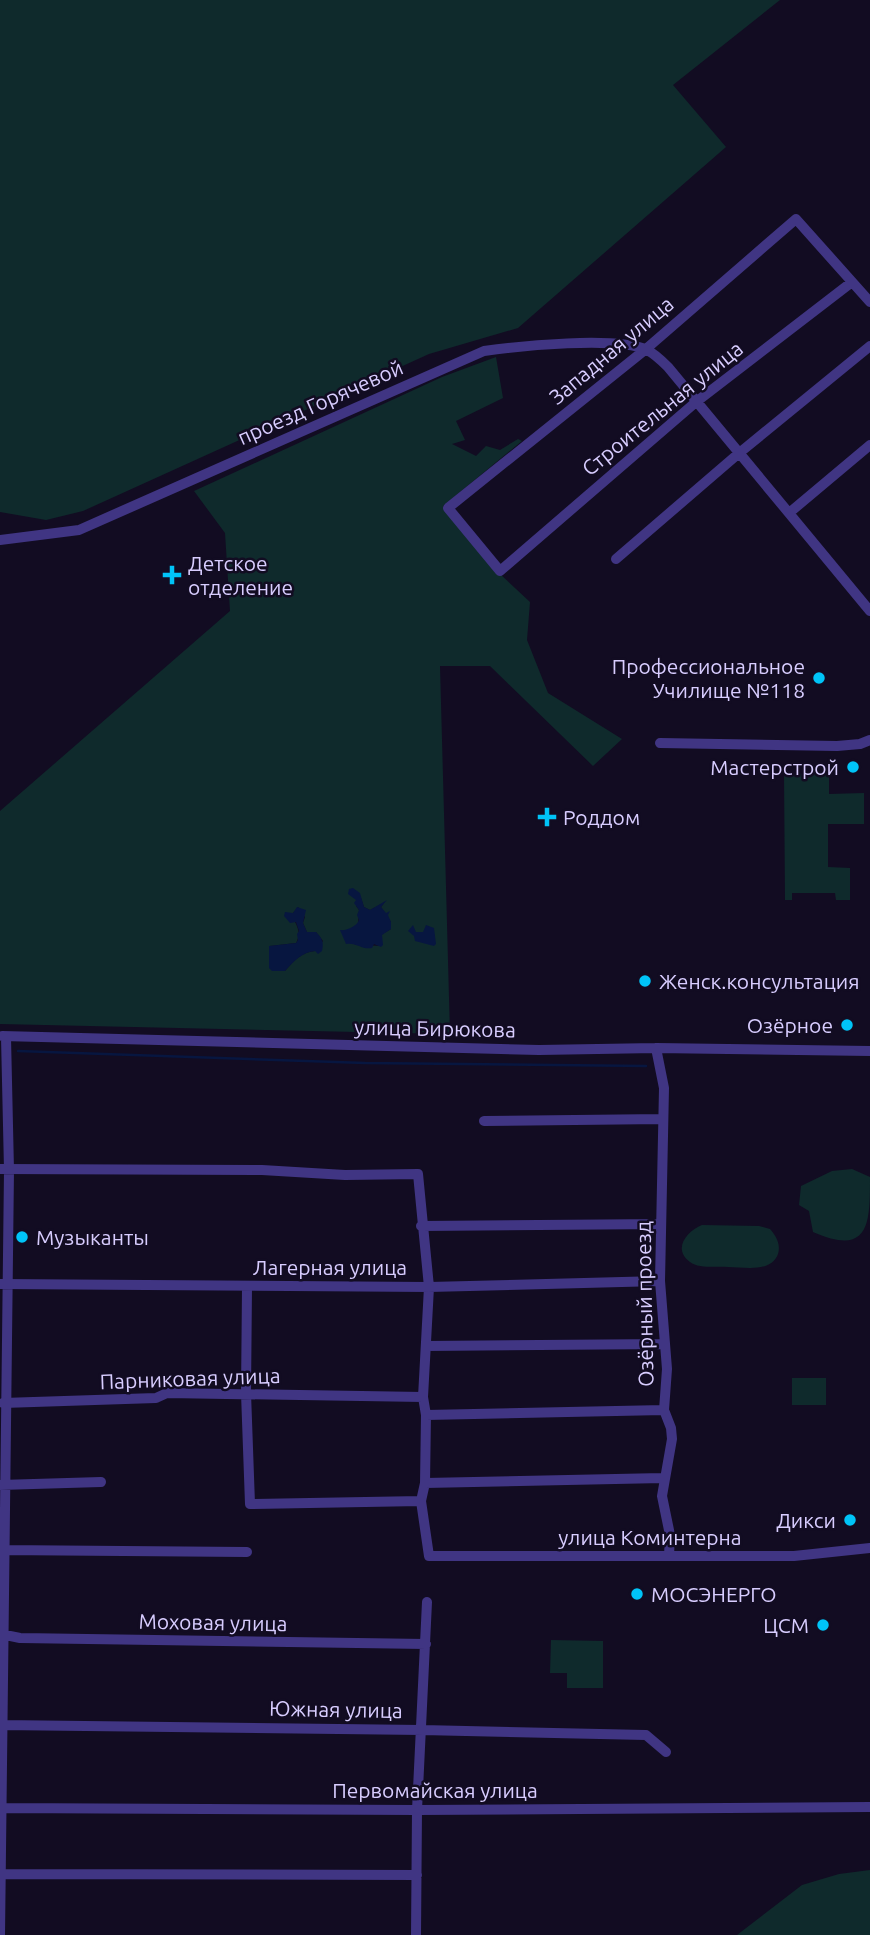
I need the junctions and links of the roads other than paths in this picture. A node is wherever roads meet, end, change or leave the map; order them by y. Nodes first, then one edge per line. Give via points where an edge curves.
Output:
1 (852, 282) junction
2 (870, 302) edge
3 (870, 346) edge
4 (646, 349) junction
5 (696, 402) junction
6 (870, 445) edge
7 (738, 454) junction
8 (789, 513) junction
9 (0, 540) edge
10 (616, 559) dead end
11 (500, 571) joint
12 (870, 611) edge
13 (870, 740) edge
14 (660, 743) dead end
15 (3, 1037) edge
16 (656, 1048) junction
17 (870, 1051) edge
18 (663, 1119) junction
19 (484, 1121) dead end
20 (4, 1170) edge
21 (662, 1224) junction
22 (421, 1226) junction
23 (660, 1281) junction
24 (4, 1284) edge
25 (247, 1287) junction
26 (429, 1287) junction
27 (664, 1344) junction
28 (426, 1346) junction
29 (246, 1393) junction
30 (423, 1397) junction
31 (3, 1403) edge
32 (664, 1410) junction
33 (426, 1415) junction
34 (663, 1478) junction
35 (101, 1482) dead end
36 (425, 1483) junction
37 (3, 1485) edge
38 (421, 1501) junction
39 (870, 1548) edge
40 (3, 1550) edge
41 (247, 1552) dead end
42 (669, 1556) junction
43 (427, 1602) dead end
44 (2, 1634) edge
45 (426, 1644) junction
46 (2, 1725) edge
47 (422, 1730) junction
48 (666, 1752) dead end
49 (870, 1807) edge
50 (1, 1808) edge
51 (417, 1810) junction
52 (1, 1874) edge
53 (417, 1875) junction
54 (0, 1935) edge
55 (416, 1935) edge

1 - 2 street
1 - 4 street, Западная улица via 796,219
1 - 5 street, Строительная улица
3 - 7 street
4 - 5 street, проезд Горячевой via 662,360
4 - 9 street, проезд Горячевой via 623,344 545,344 484,351 79,530
4 - 11 street, Западная улица via 449,508
5 - 7 street, проезд Горячевой
5 - 11 street, Строительная улица
6 - 8 street
7 - 8 street, проезд Горячевой
7 - 10 street
8 - 12 street, проезд Горячевой
13 - 14 street via 837,746
15 - 16 street, улица Бирюкова via 539,1050
15 - 20 street
16 - 17 street, улица Бирюкова
16 - 18 street, Озёрный проезд via 664,1088
18 - 19 street
18 - 21 street, Озёрный проезд
20 - 22 street via 418,1174
20 - 24 street
21 - 22 street
21 - 23 street, Озёрный проезд
22 - 26 street
23 - 26 street, Лагерная улица
23 - 27 street, Озёрный проезд
24 - 25 street, Лагерная улица
24 - 31 street
25 - 26 street, Лагерная улица
25 - 29 street
26 - 28 street
27 - 28 street
27 - 32 street, Озёрный проезд
28 - 30 street
29 - 30 street, Парниковая улица
29 - 31 street, Парниковая улица
29 - 38 street via 250,1504
30 - 33 street
31 - 37 street
32 - 33 street
32 - 34 street, Озёрный проезд via 672,1439
33 - 36 street
34 - 36 street
34 - 42 street, Озёрный проезд
35 - 37 street
36 - 38 street
37 - 40 street
38 - 42 street, улица Коминтерна via 429,1556
39 - 42 street, улица Коминтерна via 794,1556
40 - 41 street
40 - 44 street
43 - 45 street
44 - 45 street, Моховая улица via 20,1638
44 - 46 street
45 - 47 street
46 - 47 street, Южная улица
46 - 50 street
47 - 48 street, Южная улица via 646,1735
47 - 51 street
49 - 51 street, Первомайская улица
50 - 51 street, Первомайская улица
50 - 52 street
51 - 53 street
52 - 53 street
52 - 54 street
53 - 55 street

